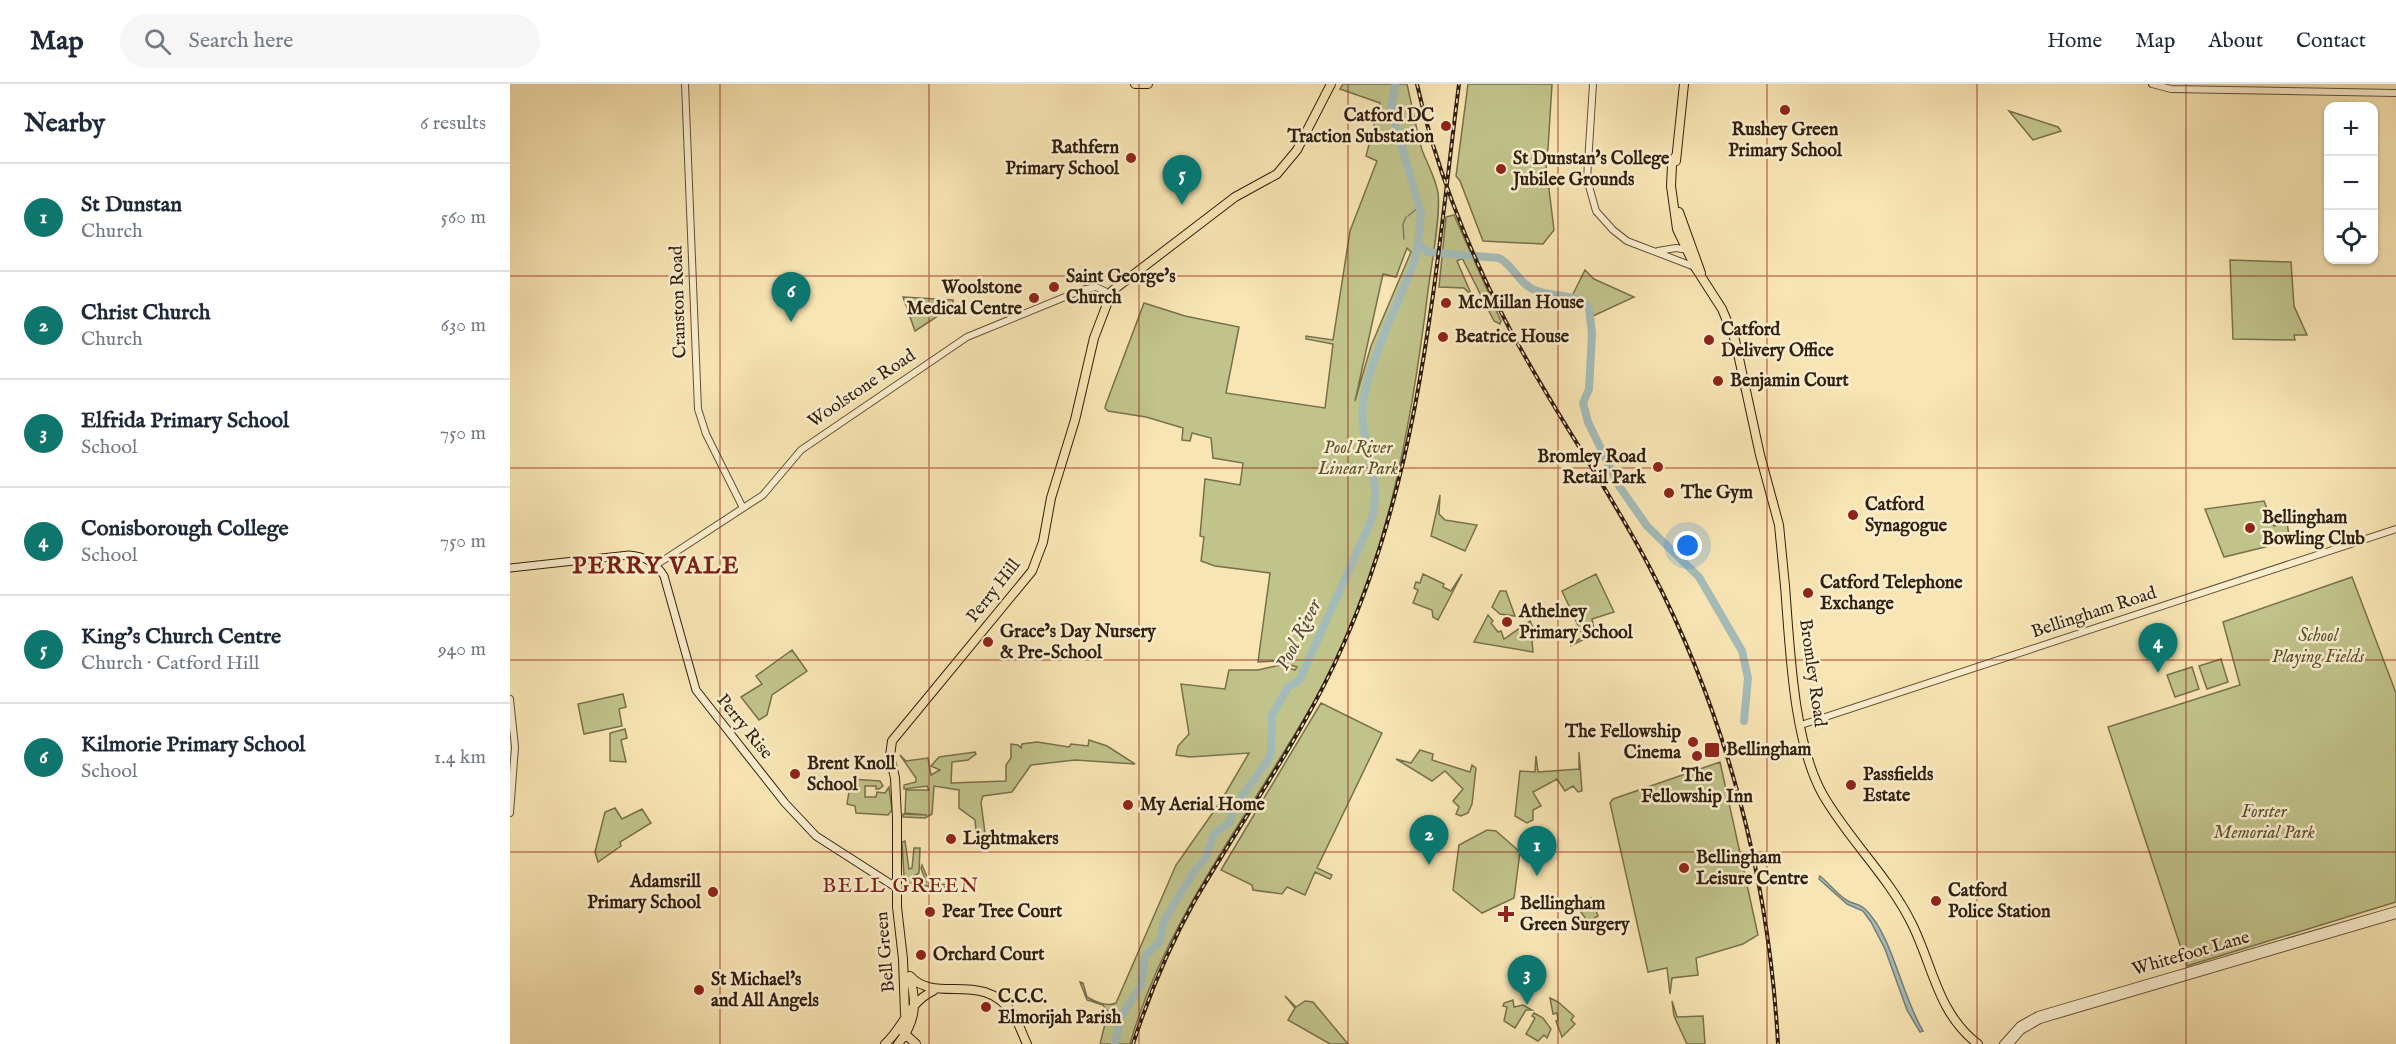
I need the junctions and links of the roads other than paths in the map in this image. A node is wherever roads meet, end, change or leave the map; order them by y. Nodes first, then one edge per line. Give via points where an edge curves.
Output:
1 (685, 84) edge
2 (1135, 84) edge
3 (1148, 84) edge
4 (1331, 84) edge
5 (1593, 84) edge
6 (1684, 84) edge
7 (2152, 84) edge
8 (2396, 93) edge
9 (1684, 247) junction
10 (1657, 251) junction
11 (1698, 270) junction
12 (1111, 294) junction
13 (743, 508) junction
14 (2396, 530) edge
15 (656, 565) junction
16 (510, 568) edge
17 (1785, 586) joint
18 (510, 699) edge
19 (1801, 725) junction
20 (510, 813) edge
21 (897, 888) junction
22 (2396, 910) edge
23 (2396, 915) edge
24 (903, 959) junction
25 (910, 976) junction
26 (934, 990) junction
27 (915, 1003) junction
28 (905, 1014) junction
29 (901, 1031) junction
30 (885, 1044) edge
31 (898, 1044) edge
32 (916, 1044) edge
33 (1026, 1044) edge
34 (1977, 1044) edge
35 (2003, 1044) edge
36 (2010, 1044) edge

1 - 13 street, Cranston Road via 698,409 706,434
2 - 3 highway
4 - 12 main road via 1296,150 1277,174 1235,197
5 - 10 street via 1587,178 1596,211 1620,236
6 - 9 highway, Bromley Road via 1675,158
7 - 8 street via 2171,89
9 - 10 street
9 - 11 highway, Bromley Road via 1701,267
10 - 11 street
11 - 17 highway, Bromley Road via 1735,340 1778,519
12 - 13 street, Woolstone Road via 1096,287 1082,290 967,337 801,450 778,480
12 - 21 main road, Perry Hill via 1093,342 1043,542 1032,570 892,741
13 - 15 street, Woolstone Road
14 - 19 street, Bellingham Road
15 - 16 main road via 629,555
15 - 21 main road, Perry Rise via 664,576 696,690 816,836
17 - 19 main road, Bromley Road
18 - 20 street via 515,747
19 - 34 main road, Bromley Road via 1824,797 1898,896 1916,930 1941,1000
21 - 24 main road, Bell Green
22 - 35 street, Whitefoot Lane via 2038,1015 2020,1025
23 - 36 street, Whitefoot Lane via 2040,1020 2021,1031
24 - 25 main road
24 - 28 main road, Bell Green
25 - 26 main road via 916,983
25 - 27 main road
26 - 27 main road
26 - 33 main road via 965,987 995,998 1013,1013
27 - 28 main road
27 - 29 main road via 912,1022
28 - 29 main road
29 - 30 main road
29 - 31 main road
29 - 32 main road

